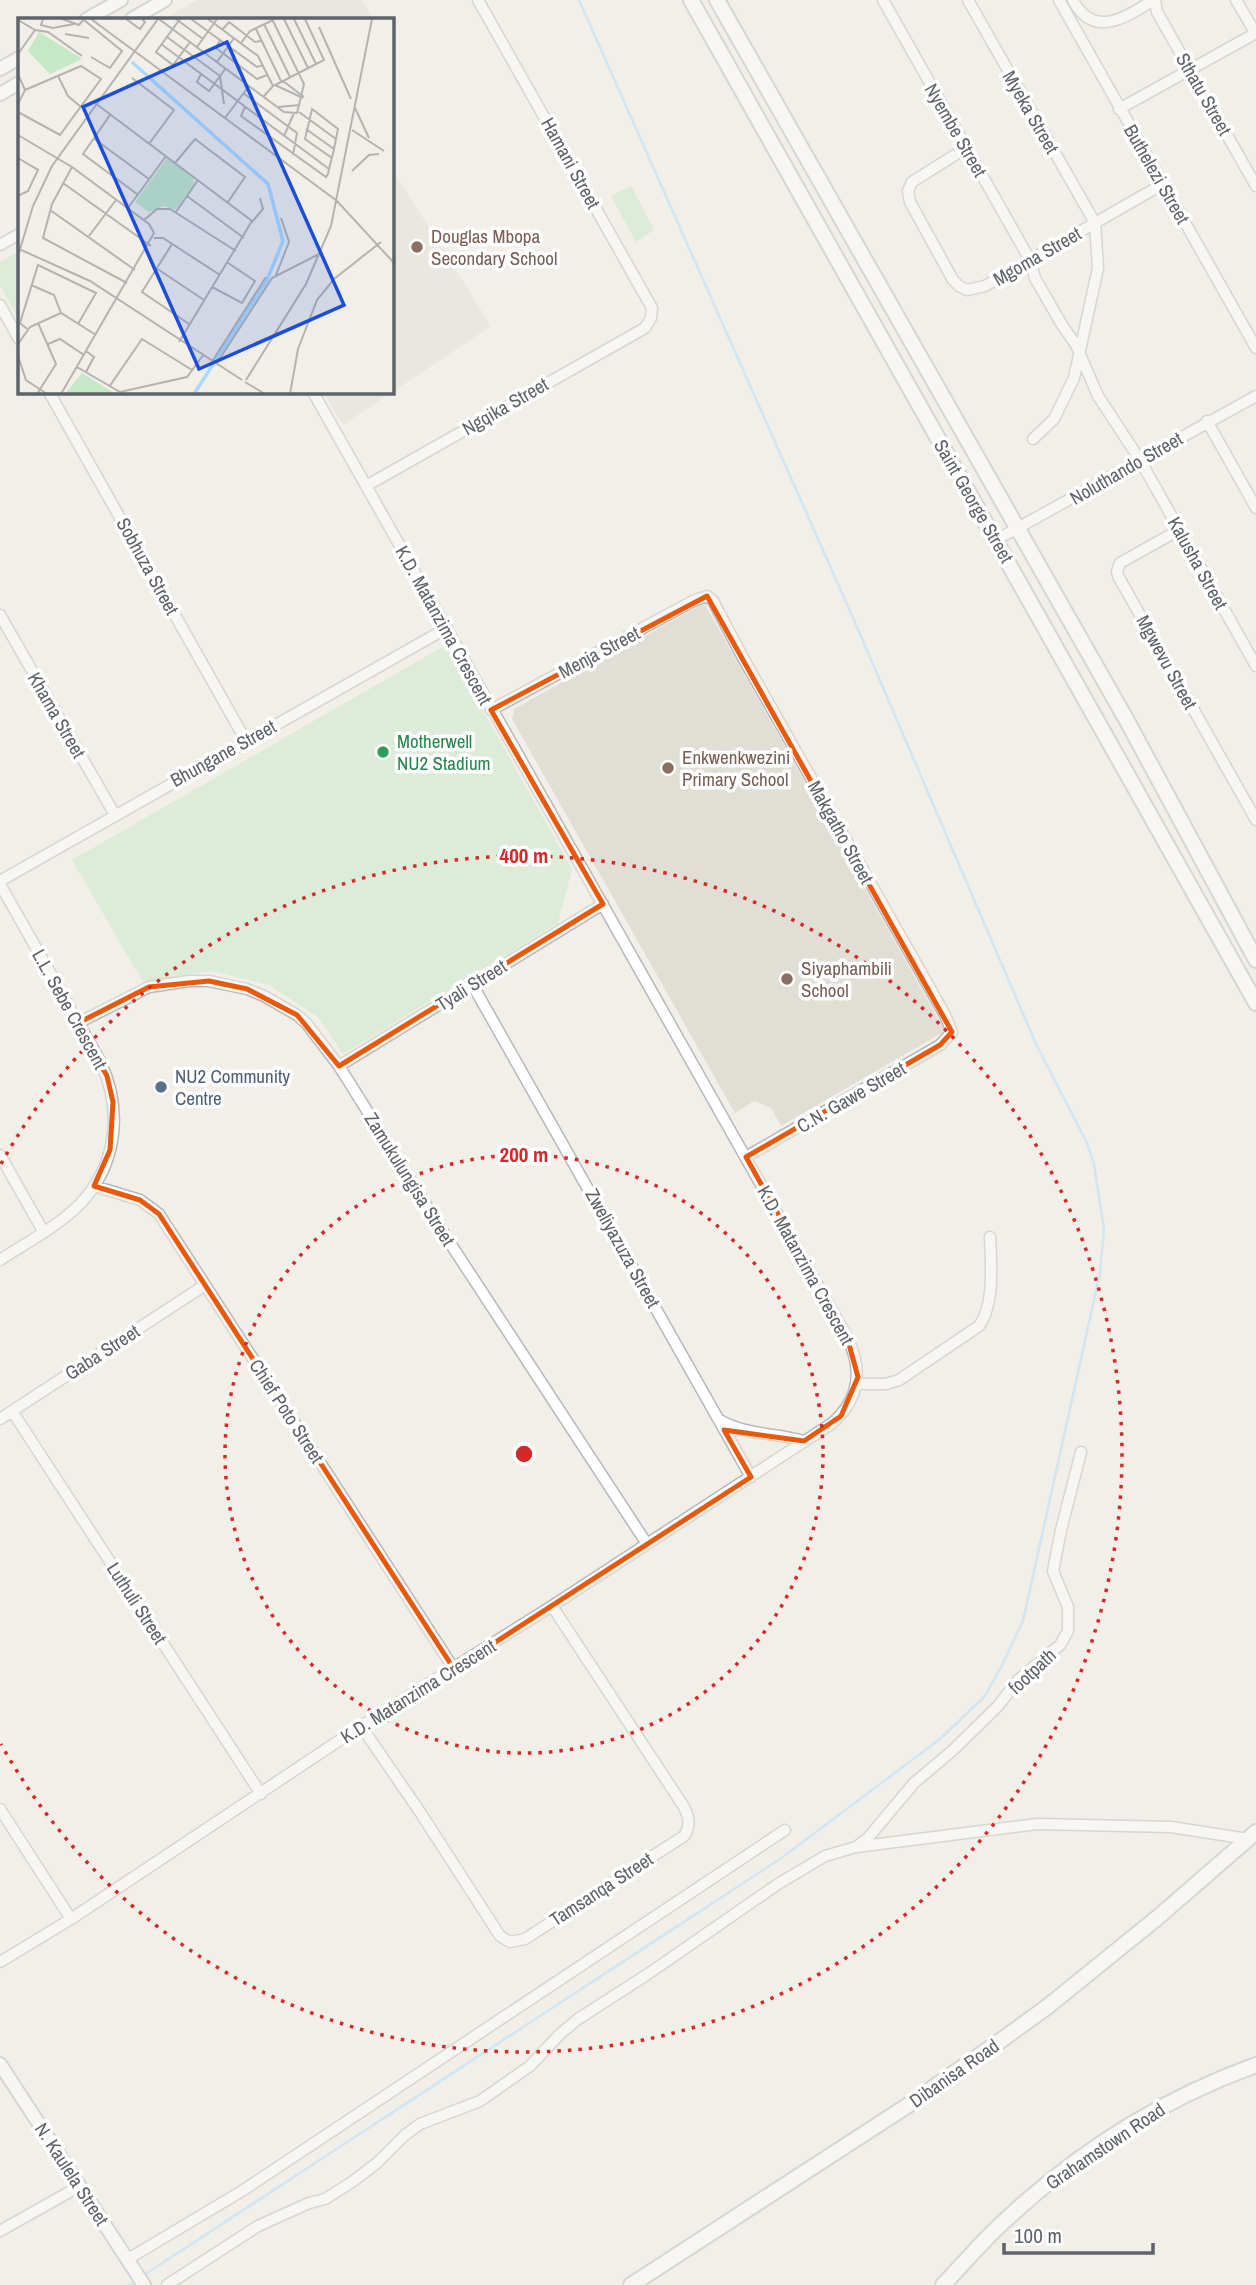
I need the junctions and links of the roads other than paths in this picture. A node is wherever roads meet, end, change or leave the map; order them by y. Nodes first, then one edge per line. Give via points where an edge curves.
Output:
1 (121, 0) edge
2 (165, 0) edge
3 (478, 0) edge
4 (691, 0) edge
5 (717, 0) edge
6 (883, 0) edge
7 (968, 0) edge
8 (1059, 0) edge
9 (1073, 0) edge
10 (1154, 0) edge
11 (1236, 0) edge
12 (103, 15) edge
13 (134, 18) edge
14 (1256, 33) edge
15 (18, 59) edge
16 (0, 69) edge
17 (1190, 69) junction
18 (18, 84) edge
19 (0, 94) edge
20 (1119, 109) junction
21 (967, 148) junction
22 (1163, 184) junction
23 (1256, 186) edge
24 (1095, 223) junction
25 (18, 235) edge
26 (0, 245) edge
27 (1030, 260) junction
28 (0, 305) edge
29 (645, 328) joint
30 (18, 337) edge
31 (1256, 348) edge
32 (1079, 353) junction
33 (50, 394) edge
34 (314, 394) edge
35 (1256, 396) edge
36 (1207, 421) junction
37 (1033, 439) dead end
38 (1140, 460) junction
39 (366, 486) junction
40 (1256, 508) edge
41 (1017, 528) junction
42 (1179, 530) junction
43 (996, 540) junction
44 (708, 596) joint
45 (0, 615) edge
46 (447, 628) junction
47 (1256, 666) edge
48 (491, 710) junction
49 (246, 741) junction
50 (115, 815) junction
51 (1256, 820) edge
52 (0, 882) edge
53 (603, 904) junction
54 (1256, 960) edge
55 (472, 984) junction
56 (1256, 1003) edge
57 (78, 1023) junction
58 (952, 1032) joint
59 (338, 1066) junction
60 (0, 1155) edge
61 (746, 1157) junction
62 (94, 1186) junction
63 (43, 1231) junction
64 (990, 1237) dead end
65 (0, 1260) edge
66 (205, 1285) junction
67 (857, 1384) junction
68 (12, 1411) junction
69 (0, 1419) edge
70 (718, 1419) junction
71 (804, 1441) junction
72 (1081, 1452) dead end
73 (751, 1477) junction
74 (647, 1544) junction
75 (552, 1606) junction
76 (454, 1669) junction
77 (361, 1726) junction
78 (261, 1794) junction
79 (0, 1809) edge
80 (785, 1830) dead end
81 (1252, 1836) edge
82 (856, 1847) junction
83 (71, 1919) junction
84 (0, 1962) edge
85 (0, 2064) edge
86 (1256, 2066) edge
87 (80, 2186) junction
88 (0, 2231) edge
89 (130, 2262) junction
90 (144, 2285) edge
91 (167, 2285) edge
92 (631, 2285) edge
93 (943, 2285) edge

1 - 12 street
2 - 13 street
3 - 29 street, Hamani Street via 652,308
4 - 43 main road, Saint George Street
5 - 41 main road, Saint George Street
6 - 21 street, Nyembe Street
7 - 24 street, Myeka Street
8 - 20 street, Buthelezi Street
9 - 10 street via 1084,16 1107,23
10 - 17 street, Sthatu Street
11 - 14 street
14 - 17 street
15 - 16 street
17 - 20 street
17 - 23 street, Sthatu Street
18 - 19 street
20 - 22 street, Buthelezi Street
21 - 27 street, Nyembe Street
21 - 27 street, Mgoma Street via 912,182 908,191 953,280 971,290
22 - 24 street, Mgoma Street
22 - 31 street, Buthelezi Street
24 - 27 street, Mgoma Street
24 - 32 street via 1098,268
25 - 26 street
27 - 32 street, Nyembe Street via 1035,278
28 - 30 street
29 - 39 street, Ngqika Street
32 - 37 street via 1074,378 1054,419
32 - 38 street, Kalusha Street via 1098,396
33 - 49 street, Sobhuza Street
34 - 39 street, K.D. Matanzima Crescent
35 - 36 street, Noluthando Street
36 - 38 street, Noluthando Street
36 - 40 street
38 - 41 street, Noluthando Street
38 - 42 street, Kalusha Street
39 - 46 street, K.D. Matanzima Crescent
41 - 43 street, Noluthando Street
41 - 54 main road, Saint George Street
42 - 47 street, Kalusha Street
42 - 51 street, Mgwevu Street via 1120,563 1118,576
43 - 56 main road, Saint George Street
44 - 48 street, Menja Street
44 - 58 street, Makgatho Street
45 - 50 street, Khama Street
46 - 48 street, K.D. Matanzima Crescent
46 - 49 street, Bhungane Street
48 - 53 street, K.D. Matanzima Crescent
49 - 50 street, Bhungane Street
50 - 52 street, Bhungane Street
52 - 57 street, L.L. Sebe Crescent
53 - 55 street, Tyali Street
53 - 61 street, K.D. Matanzima Crescent
55 - 59 street, Tyali Street
55 - 70 street, Zweliyazuza Street
57 - 59 street, Zamukulungisa Street via 149,987 209,981 247,989 297,1015
57 - 62 street, L.L. Sebe Crescent via 107,1076 113,1102 110,1150
58 - 61 street, C.N. Gawe Street via 940,1045
59 - 74 street, Zamukulungisa Street
60 - 63 street
61 - 67 street, K.D. Matanzima Crescent via 854,1350
62 - 63 street, L.L. Sebe Crescent via 69,1214
62 - 66 street, Chief Poto Street via 151,1207
63 - 65 street, L.L. Sebe Crescent
64 - 67 street via 990,1289 979,1326 899,1380
66 - 68 street, Gaba Street
66 - 76 street, Chief Poto Street
67 - 71 street, K.D. Matanzima Crescent via 841,1416
68 - 69 street, Gaba Street
68 - 78 street, Luthuli Street
70 - 71 street via 742,1431
70 - 73 street, Zweliyazuza Street
71 - 73 street, K.D. Matanzima Crescent
72 - 82 street, footpath via 1053,1572 1068,1607 1068,1631 1060,1646 1018,1680 998,1706 914,1783
73 - 74 street, K.D. Matanzima Crescent
74 - 75 street, K.D. Matanzima Crescent
75 - 76 street, K.D. Matanzima Crescent
75 - 77 street, Tamsanqa Street via 684,1807 689,1825 684,1836 525,1939 510,1942 500,1936
76 - 77 street, K.D. Matanzima Crescent
77 - 78 street, K.D. Matanzima Crescent
78 - 83 street, K.D. Matanzima Crescent
79 - 83 street
80 - 89 street
81 - 82 street via 1162,1826 1037,1824
81 - 92 main road, Dibanisa Road via 1157,1918 996,2044
82 - 91 street via 825,1856 799,1871 587,2013 530,2066 481,2101 420,2124 352,2182 325,2199 258,2226
83 - 84 street, K.D. Matanzima Crescent
85 - 87 street, N. Kaulela Street
86 - 93 main road, Grahamstown Road via 1158,2109 1075,2161 1009,2217
87 - 88 street
87 - 89 street, N. Kaulela Street
89 - 90 street, N. Kaulela Street

